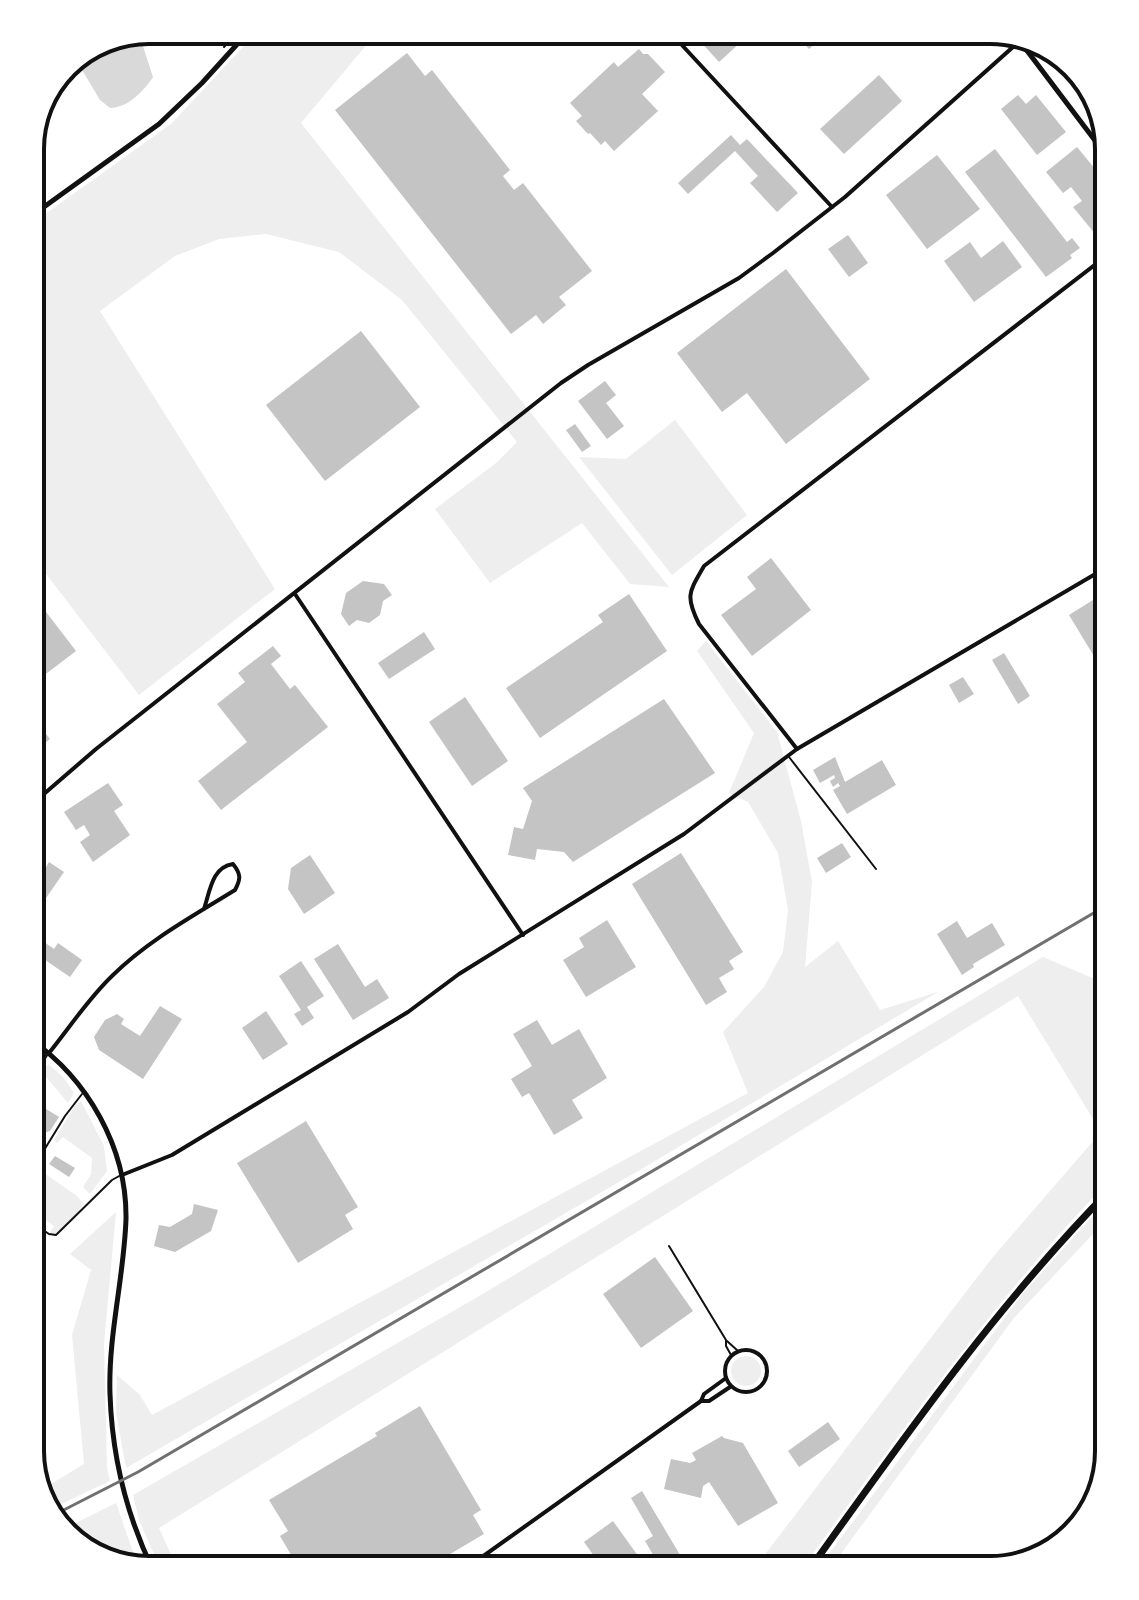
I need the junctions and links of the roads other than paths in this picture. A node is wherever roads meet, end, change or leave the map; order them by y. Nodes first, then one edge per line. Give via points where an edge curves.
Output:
1 (236, 44) edge
2 (681, 44) edge
3 (1012, 46) edge
4 (1030, 53) edge
5 (1094, 139) edge
6 (44, 207) edge
7 (832, 207) junction
8 (1095, 265) edge
9 (1095, 574) edge
10 (295, 594) junction
11 (797, 749) junction
12 (788, 756) junction
13 (44, 794) edge
14 (876, 869) dead end
15 (204, 909) junction
16 (523, 935) junction
17 (44, 1049) edge
18 (49, 1053) junction
19 (44, 1060) edge
20 (84, 1091) junction
21 (44, 1150) edge
22 (122, 1175) junction
23 (1095, 1206) edge
24 (44, 1231) edge
25 (669, 1246) dead end
26 (726, 1340) junction
27 (738, 1351) junction
28 (731, 1355) junction
29 (726, 1378) junction
30 (731, 1386) junction
31 (701, 1401) junction
32 (147, 1556) edge
33 (483, 1556) edge
34 (819, 1556) edge

1 - 6 street via 165,118
2 - 7 street
3 - 7 street
4 - 5 street
7 - 10 street via 739,278 561,383
8 - 11 street via 704,566 689,604 699,624
9 - 11 street
10 - 13 street
10 - 16 street
11 - 12 street
12 - 14 lane
12 - 16 street via 684,834
15 - 15 street via 235,890 240,880 233,864 216,872
15 - 18 street via 114,973
16 - 22 street via 197,1141
17 - 18 street
18 - 19 lane
18 - 20 street
20 - 21 lane
20 - 22 street via 106,1127
22 - 24 lane via 56,1235
22 - 32 street via 126,1217 110,1394 115,1457
23 - 34 main road via 1018,1290
25 - 26 lane
26 - 27 lane
26 - 28 lane
27 - 28 street
27 - 30 street via 761,1356 766,1376 750,1392
28 - 29 street
29 - 30 street
29 - 31 street
30 - 31 street
31 - 33 street

